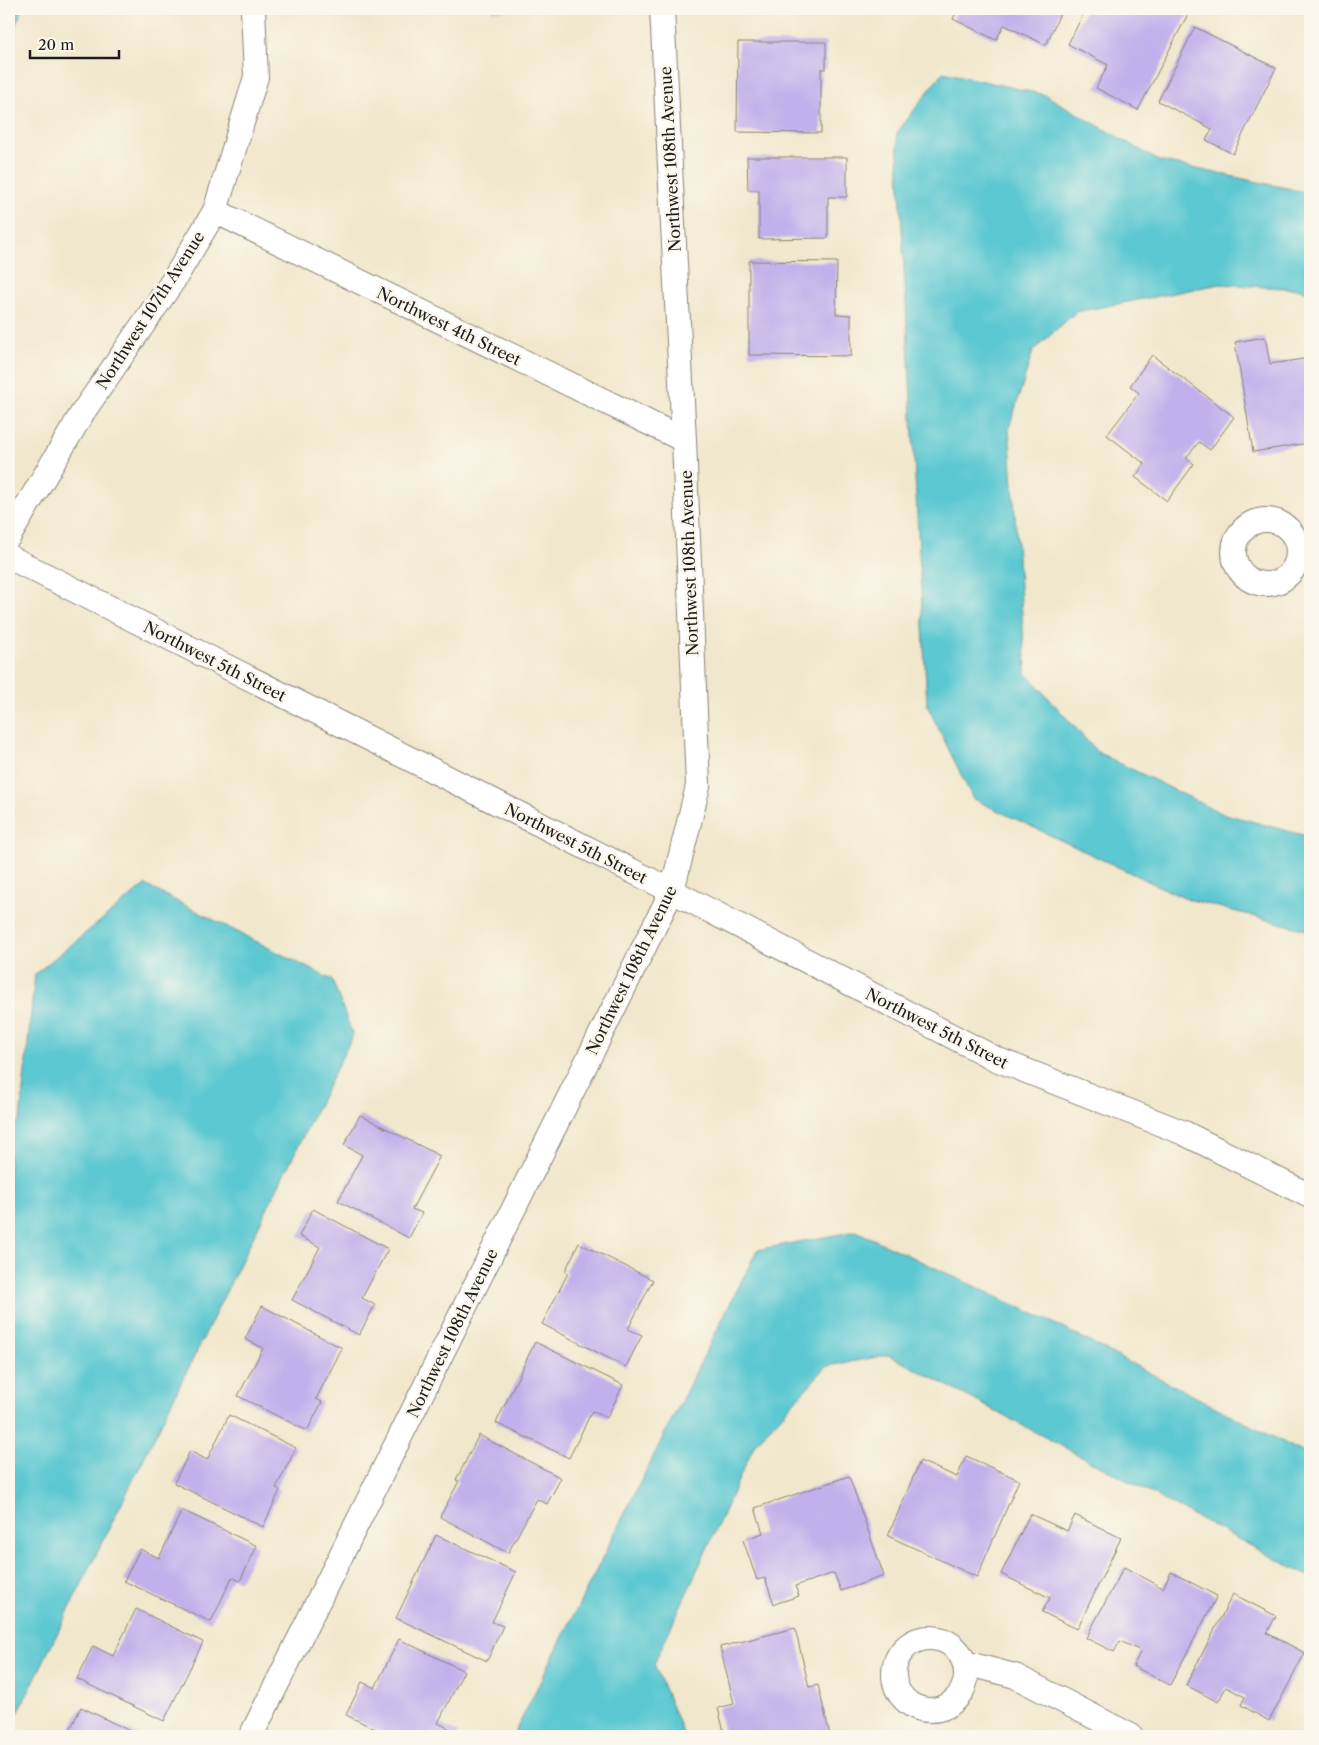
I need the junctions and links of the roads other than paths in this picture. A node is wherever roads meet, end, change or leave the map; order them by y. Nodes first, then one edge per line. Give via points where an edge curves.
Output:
1 (253, 9) edge
2 (662, 9) edge
3 (214, 211) junction
4 (684, 440) junction
5 (9, 536) edge
6 (9, 557) edge
7 (672, 891) junction
8 (1310, 1196) edge
9 (965, 1663) dead end
10 (251, 1736) edge
11 (1131, 1736) edge

1 - 3 street, Northwest 107th Avenue via 256,77
2 - 4 street, Northwest 108th Avenue
3 - 4 street, Northwest 4th Street
3 - 5 street, Northwest 107th Avenue via 173,281 83,412
4 - 7 street, Northwest 108th Avenue via 698,786
6 - 7 street, Northwest 5th Street
7 - 8 street, Northwest 5th Street via 996,1059 1184,1133
7 - 10 street, Northwest 108th Avenue
9 - 11 street via 1015,1676

